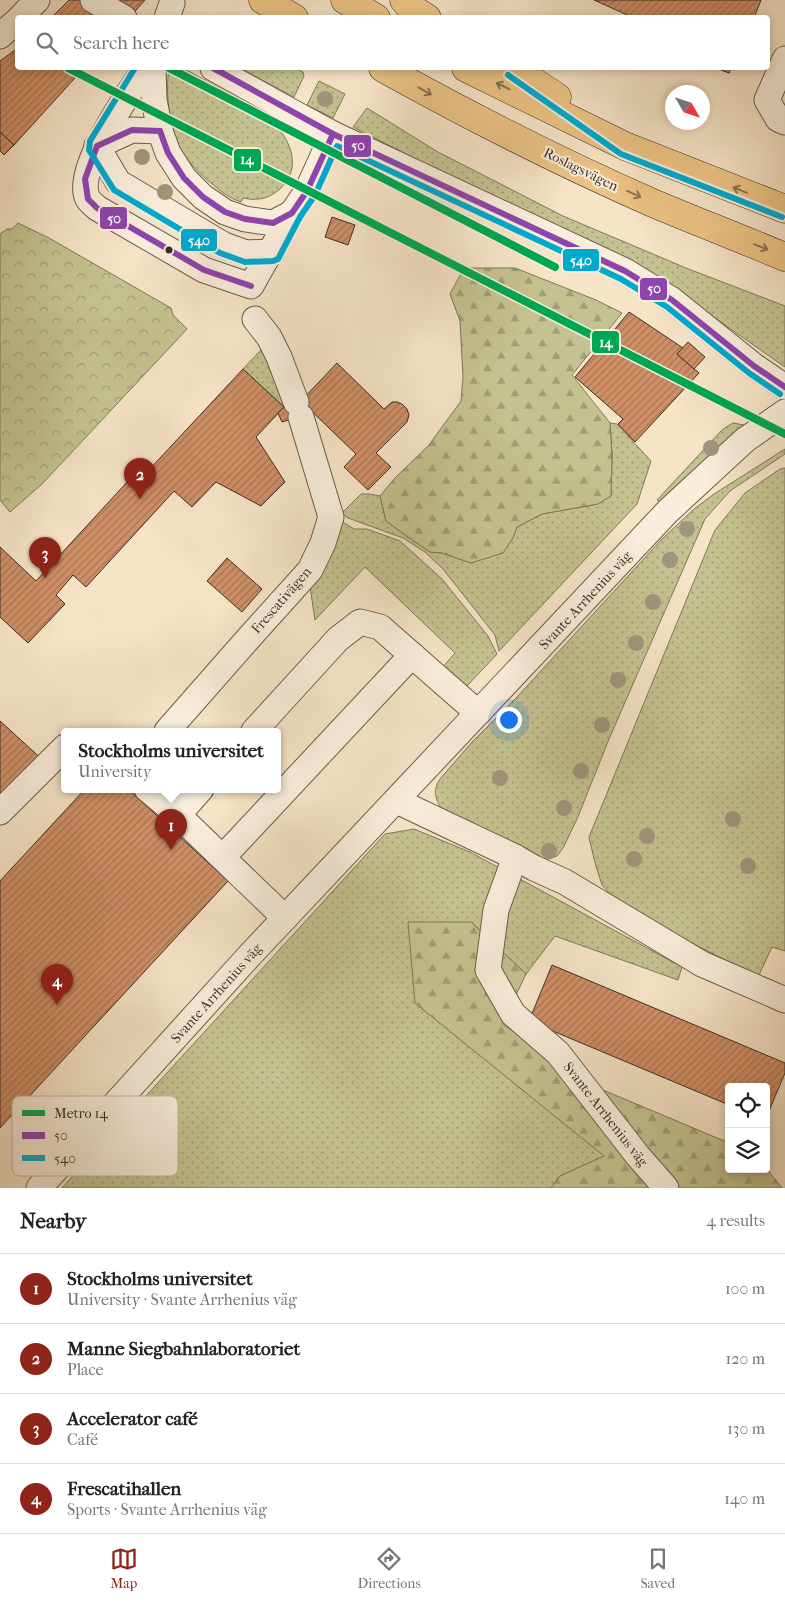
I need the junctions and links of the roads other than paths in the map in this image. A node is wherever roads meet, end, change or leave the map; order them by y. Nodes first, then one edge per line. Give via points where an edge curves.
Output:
1 (37, 0) edge
2 (93, 0) edge
3 (263, 0) edge
4 (345, 0) edge
5 (23, 15) edge
6 (119, 15) edge
7 (289, 15) edge
8 (371, 15) edge
9 (15, 23) edge
10 (0, 36) edge
11 (785, 59) edge
12 (144, 70) edge
13 (153, 70) edge
14 (217, 70) edge
15 (387, 70) edge
16 (470, 70) edge
17 (516, 70) edge
18 (785, 122) edge
19 (160, 131) junction
20 (333, 134) junction
21 (96, 146) junction
22 (625, 146) junction
23 (785, 209) edge
24 (292, 213) junction
25 (272, 252) junction
26 (785, 257) edge
27 (254, 319) dead end
28 (785, 387) edge
29 (785, 412) edge
30 (412, 655) junction
31 (478, 713) junction
32 (171, 728) edge
33 (257, 728) edge
34 (61, 751) edge
35 (152, 793) edge
36 (197, 793) edge
37 (397, 801) junction
38 (0, 812) edge
39 (178, 815) junction
40 (223, 857) junction
41 (515, 857) junction
42 (285, 918) junction
43 (785, 1000) edge
44 (122, 1096) edge
45 (50, 1176) edge
46 (39, 1188) edge
47 (666, 1188) edge

1 - 5 street
2 - 6 street
3 - 7 main road
4 - 8 main road
9 - 10 street
11 - 18 street via 767,100 778,119
12 - 21 street
13 - 19 street
14 - 20 street
15 -> 26 main road, Roslagsvägen via 582,170
22 -> 16 main road
17 - 22 main road
19 - 21 street via 132,130
19 - 24 street via 168,153 184,178 225,212 274,223
20 - 24 street via 307,191
20 - 28 street via 624,271 672,300
21 - 25 street via 118,182 224,245 246,254
21 - 25 street via 85,179 88,199 97,208 204,270 251,286
23 -> 22 main road
24 - 25 street
27 - 32 street, Frescativägen via 269,337 279,357 331,517 310,570
29 - 31 street, Svante Arrhenius väg via 745,440 668,511
30 - 31 street
30 - 33 street via 380,627 360,622 338,638
30 - 40 street
31 - 37 street, Svante Arrhenius väg
34 - 38 street
35 - 39 street
36 - 39 street
37 - 41 street
37 - 42 street, Svante Arrhenius väg
39 - 40 street
40 - 42 street
41 - 43 street via 565,882 702,964
41 - 47 street, Svante Arrhenius väg via 496,910 488,970 513,1014 558,1053
42 - 44 street, Svante Arrhenius väg
45 - 46 street, Svante Arrhenius väg

